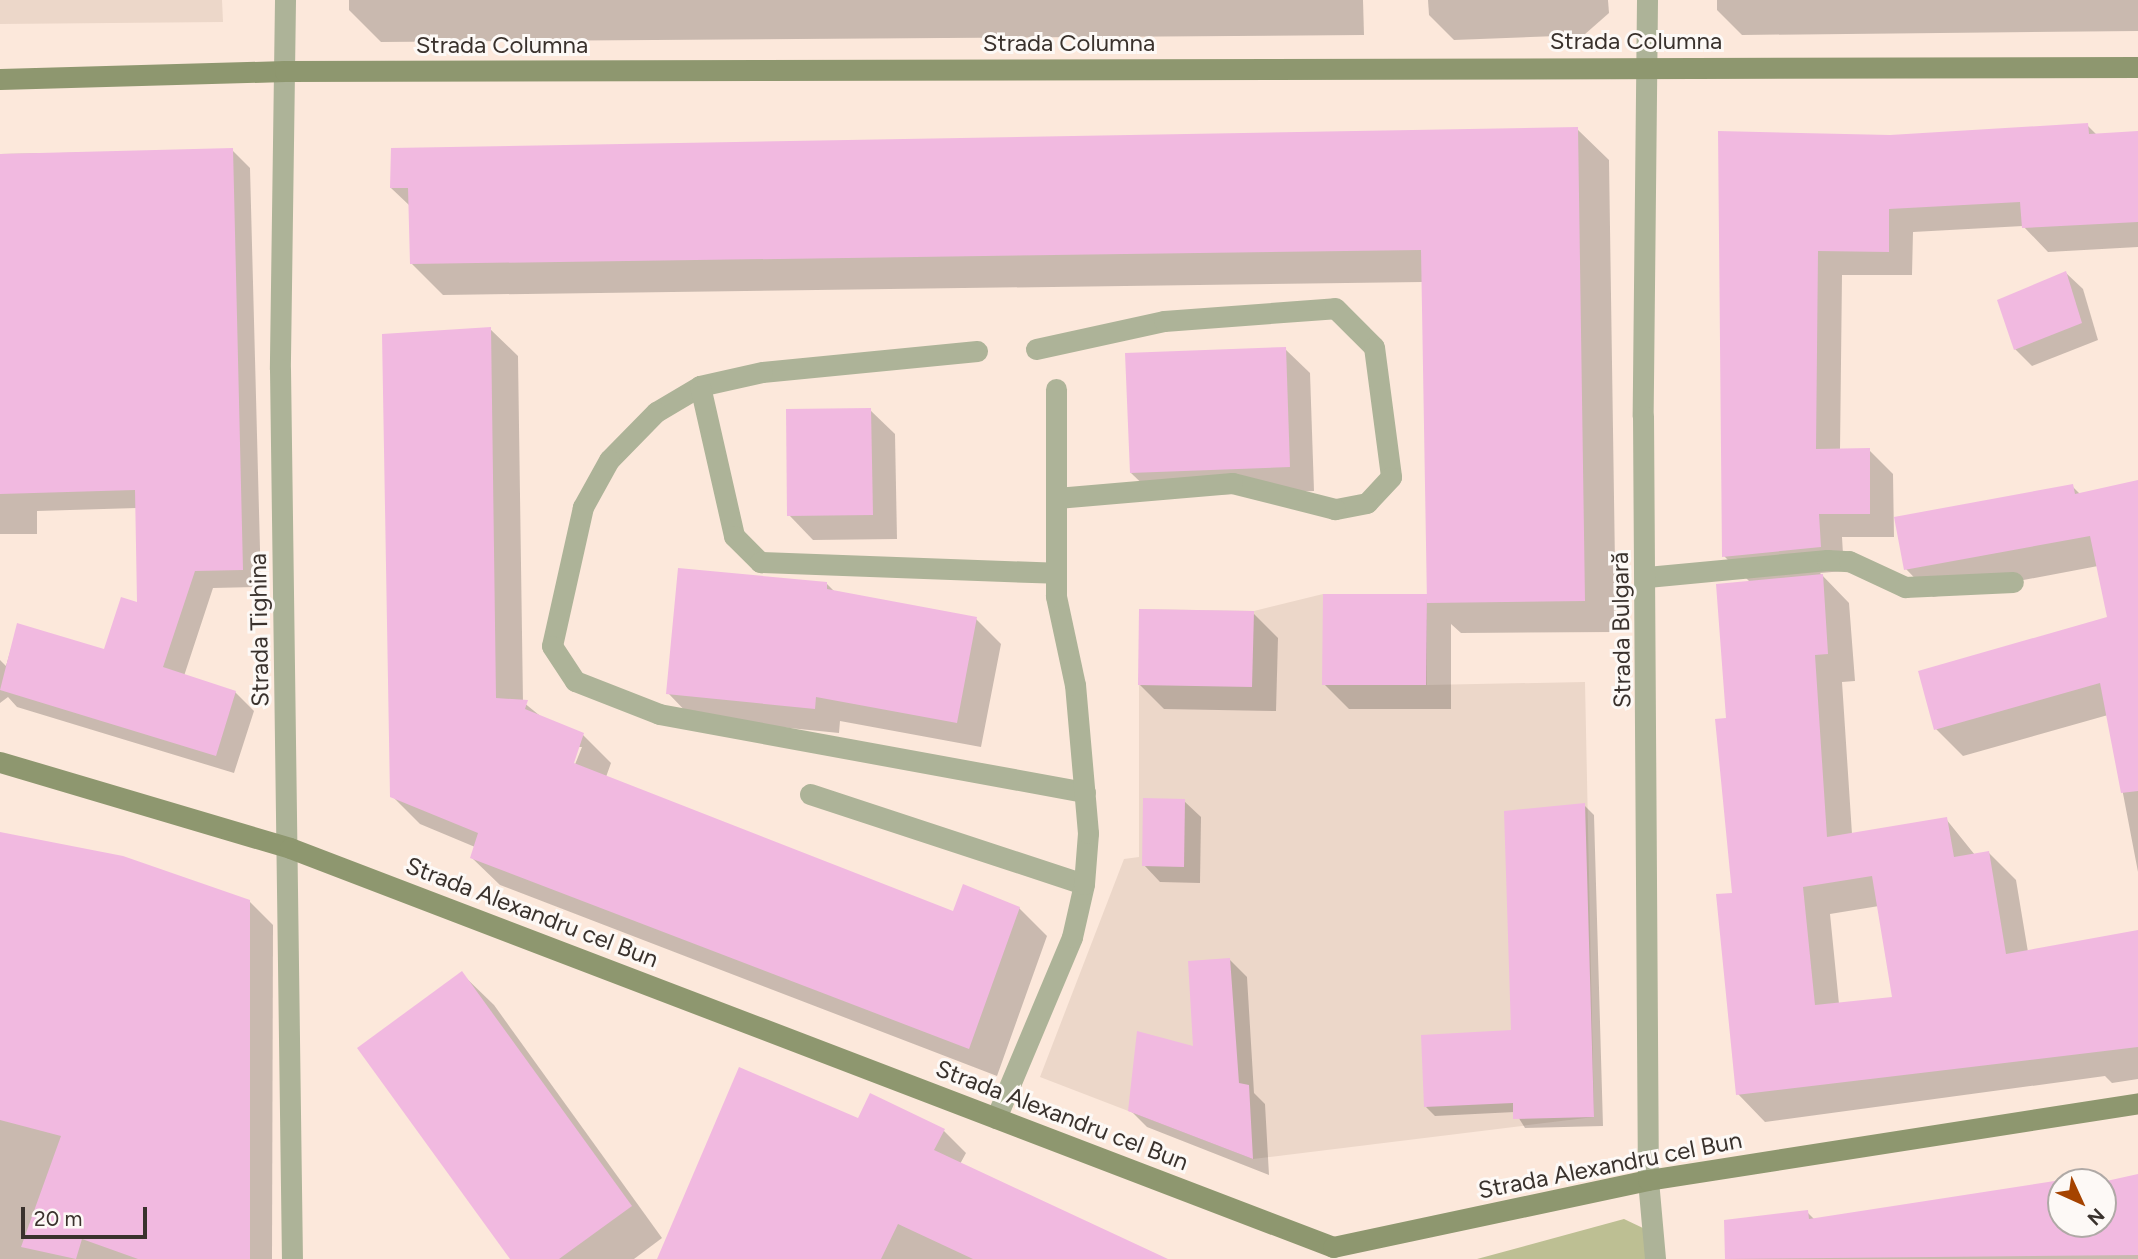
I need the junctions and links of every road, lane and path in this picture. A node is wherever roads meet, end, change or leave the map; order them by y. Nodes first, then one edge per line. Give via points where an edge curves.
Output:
1 (285, 0) edge
2 (1647, 0) edge
3 (1648, 67) junction
4 (2138, 68) edge
5 (285, 72) junction
6 (0, 79) edge
7 (1036, 349) dead end
8 (977, 351) dead end
9 (700, 386) junction
10 (1056, 389) dead end
11 (1057, 498) junction
12 (1056, 573) junction
13 (1647, 577) junction
14 (2013, 582) dead end
15 (0, 762) edge
16 (1085, 792) junction
17 (810, 794) dead end
18 (290, 848) junction
19 (1084, 884) junction
20 (2138, 1103) edge
21 (996, 1118) junction
22 (1648, 1180) junction
23 (1337, 1255) edge
24 (292, 1259) edge
25 (1655, 1259) edge

1 - 5 street, Strada Tighina
2 - 3 street, Strada Bulgară
3 - 4 street, Strada Columna
3 - 5 street, Strada Columna
3 - 13 street, Strada Bulgară
5 - 6 street, Strada Columna
5 - 18 street, Strada Tighina via 280,369
7 - 11 street via 1164,321 1335,308 1374,347 1391,477 1367,503 1335,509 1232,483
8 - 9 street via 762,372
9 - 12 street via 734,536 760,562
9 - 16 street via 656,412 609,460 583,507 552,646 575,681 659,714
10 - 11 street
11 - 12 street
12 - 16 street
13 - 14 street via 1827,560 1849,561 1918,589
13 - 22 street, Strada Bulgară
15 - 18 street, Strada Alexandru cel Bun
16 - 19 street
17 - 19 street
18 - 21 street, Strada Alexandru cel Bun
18 - 24 street, Strada Tighina
19 - 21 street via 1072,937
20 - 22 street, Strada Alexandru cel Bun
21 - 23 street, Strada Alexandru cel Bun
22 - 23 street, Strada Alexandru cel Bun
22 - 25 street, Strada Bulgară

